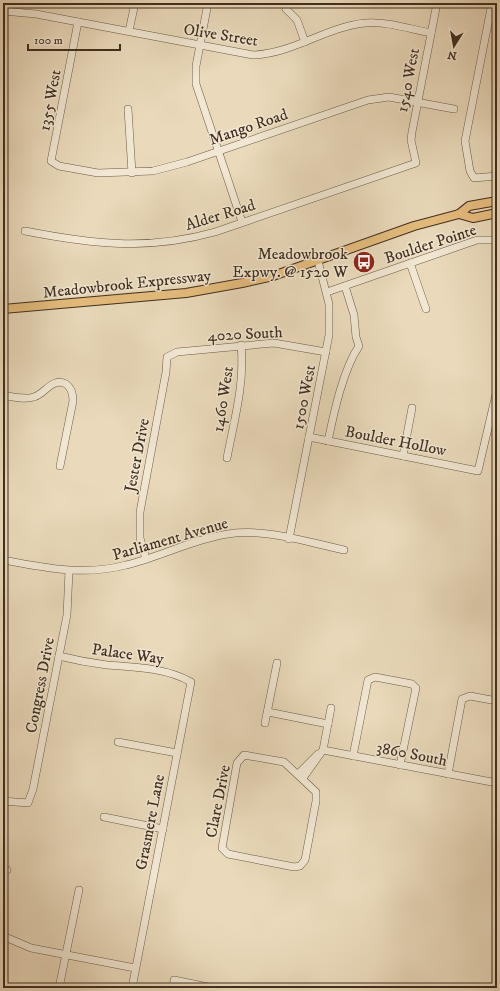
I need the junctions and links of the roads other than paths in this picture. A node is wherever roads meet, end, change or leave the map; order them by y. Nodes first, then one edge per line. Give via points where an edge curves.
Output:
1 (135, 3) edge
2 (208, 3) edge
3 (437, 3) edge
4 (492, 3) edge
5 (286, 10) dead end
6 (3, 11) edge
7 (78, 22) junction
8 (129, 31) junction
9 (431, 33) junction
10 (305, 42) junction
11 (200, 46) junction
12 (417, 102) junction
13 (128, 109) dead end
14 (454, 109) dead end
15 (218, 152) junction
16 (51, 161) joint
17 (416, 163) joint
18 (132, 173) junction
19 (497, 176) edge
20 (497, 201) edge
21 (497, 213) edge
22 (459, 214) junction
23 (242, 222) junction
24 (25, 231) dead end
25 (497, 240) edge
26 (318, 261) junction
27 (410, 263) junction
28 (345, 286) junction
29 (327, 292) junction
30 (3, 309) edge
31 (426, 309) dead end
32 (241, 345) junction
33 (326, 352) junction
34 (167, 356) joint
35 (497, 390) edge
36 (3, 395) edge
37 (412, 408) dead end
38 (309, 437) junction
39 (328, 441) junction
40 (403, 456) junction
41 (227, 458) dead end
42 (60, 466) dead end
43 (289, 539) junction
44 (344, 550) dead end
45 (146, 559) junction
46 (3, 560) edge
47 (69, 571) junction
48 (59, 656) junction
49 (277, 663) dead end
50 (191, 682) joint
51 (497, 701) edge
52 (331, 708) dead end
53 (268, 712) junction
54 (266, 723) dead end
55 (328, 724) junction
56 (118, 742) dead end
57 (323, 750) junction
58 (177, 754) junction
59 (353, 756) junction
60 (400, 765) junction
61 (448, 774) junction
62 (497, 774) edge
63 (301, 776) junction
64 (496, 783) edge
65 (3, 801) edge
66 (104, 817) dead end
67 (162, 829) junction
68 (78, 890) dead end
69 (3, 936) edge
70 (65, 954) junction
71 (135, 968) junction
72 (173, 984) edge
73 (59, 988) edge
74 (132, 988) edge
75 (214, 988) edge

1 - 8 street
2 - 11 street
3 - 9 street, 1540 West
4 - 19 street via 465,141 470,171 474,178
5 - 10 street via 297,20
6 - 7 street, Olive Street
7 - 8 street, Olive Street
7 - 16 street, 1355 West
8 - 11 street, Olive Street
9 - 10 street, Olive Street via 366,23 349,26
9 - 12 street, 1540 West
10 - 11 street, Olive Street via 262,55
11 - 15 street via 196,84
12 - 14 street, Mango Road
12 - 15 street, Mango Road via 389,97 375,98
12 - 17 street, 1540 West via 411,140
13 - 18 street
15 - 18 street, Mango Road via 170,167
15 - 23 street
16 - 18 street, Mango Road via 59,166 90,172
17 - 23 street, Alder Road
20 - 22 main road, Meadowbrook Expressway via 469,206
21 - 22 main road, Meadowbrook Expressway via 472,218
22 - 26 main road, Meadowbrook Expressway via 414,226
23 - 24 street, Alder Road via 186,239 120,245
25 - 27 street, Boulder Pointe via 477,240
26 - 29 street, 1500 West
26 - 30 main road, Meadowbrook Expressway via 273,276 217,288
27 - 28 street, Boulder Pointe
27 - 31 street
28 - 29 street, Boulder Pointe
28 - 39 street via 354,315 359,346 351,358 334,411
29 - 33 street, 1500 West via 330,318
32 - 33 street, 4020 South via 282,343
32 - 34 street, 4020 South via 176,352
32 - 41 street, 1460 West via 241,384
33 - 38 street, 1500 West
34 - 45 street, Jester Drive via 140,512 140,538
35 - 40 street, Boulder Hollow via 478,471
36 - 42 street via 27,398 42,393 53,383 64,383 69,387 73,400
37 - 40 street
38 - 39 street, Boulder Hollow
38 - 43 street, 1500 West
39 - 40 street, Boulder Hollow
43 - 44 street, Parliament Avenue
43 - 45 street, Parliament Avenue via 260,533 227,534
45 - 47 street, Parliament Avenue via 108,569
46 - 47 street, Parliament Avenue
47 - 48 street, Congress Drive via 68,606
48 - 50 street, Palace Way via 95,663 127,665 180,676
48 - 65 street, Congress Drive via 33,789 28,803
49 - 53 street
50 - 58 street, Grasmere Lane
51 - 61 street via 470,696 462,699
52 - 55 street
53 - 54 street
53 - 55 street
55 - 57 street
56 - 58 street
57 - 59 street, 3860 South
57 - 63 street
58 - 67 street, Grasmere Lane
59 - 60 street, 3860 South
59 - 60 street via 368,680 375,677 412,684 416,688
60 - 61 street, 3860 South
61 - 64 street, 3860 South
62 - 64 street
63 - 63 street, Clare Drive via 314,788 317,796 305,860 302,864 294,867 226,853 222,848 223,837 237,763 244,755 281,761
66 - 67 street
67 - 71 street, Grasmere Lane
68 - 70 street
69 - 70 street via 31,948
70 - 71 street
70 - 73 street
71 - 74 street, Grasmere Lane
72 - 75 street

